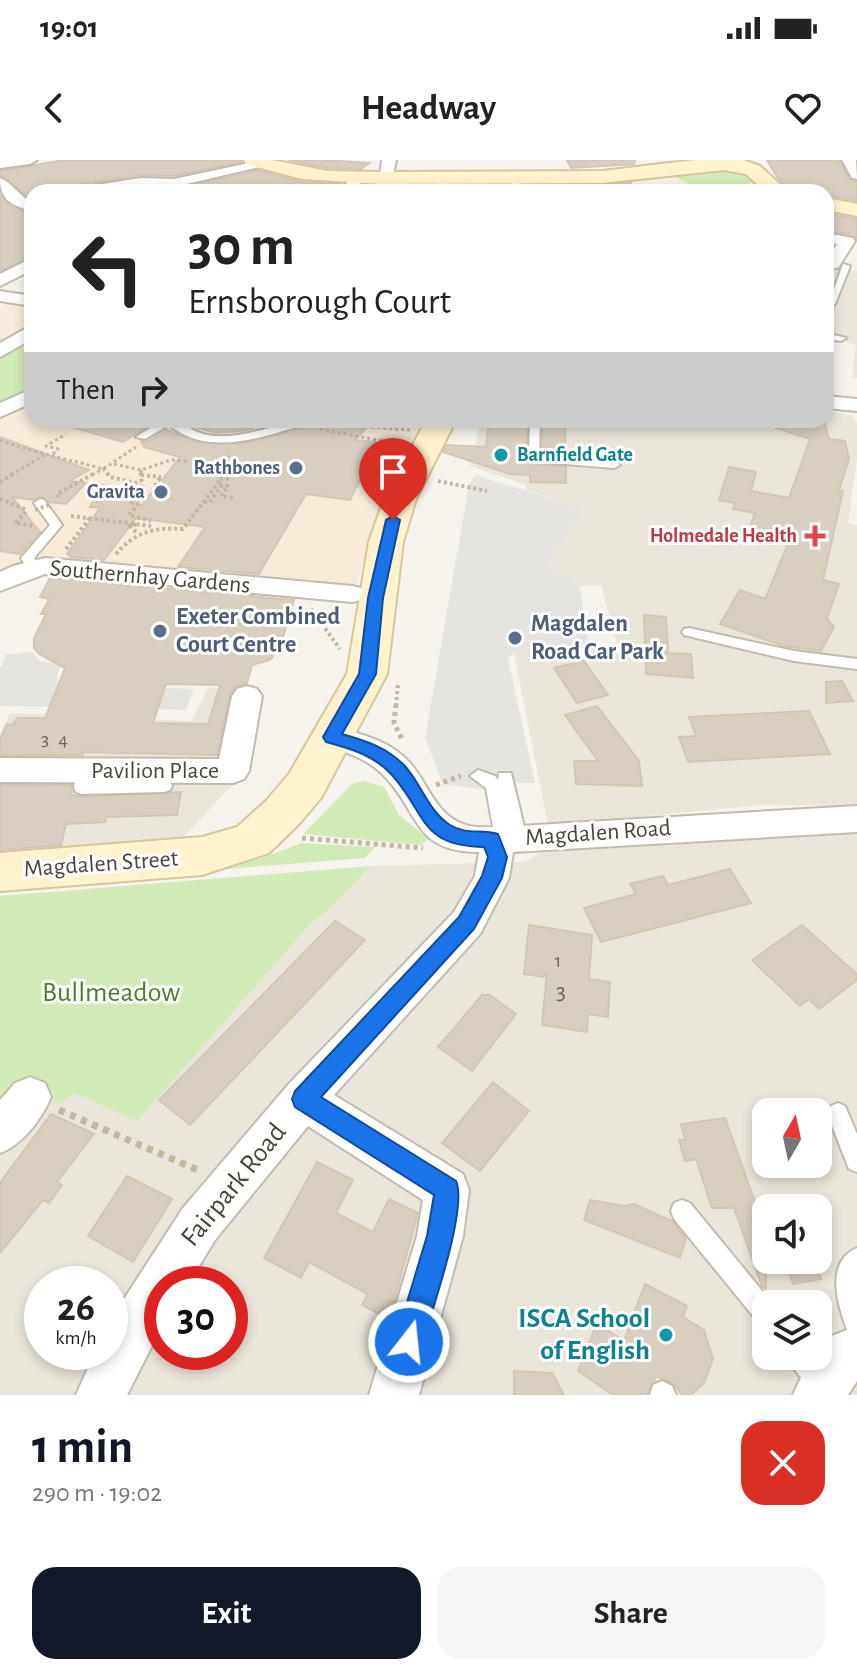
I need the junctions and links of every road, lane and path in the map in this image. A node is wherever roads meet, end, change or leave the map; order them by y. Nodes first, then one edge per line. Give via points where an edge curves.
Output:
1 (30, 160) edge
2 (707, 160) edge
3 (849, 160) edge
4 (263, 162) edge
5 (0, 164) edge
6 (390, 164) edge
7 (753, 173) edge
8 (857, 175) edge
9 (678, 177) edge
10 (136, 181) edge
11 (0, 182) edge
12 (348, 184) edge
13 (355, 184) edge
14 (441, 184) edge
15 (551, 184) edge
16 (24, 202) edge
17 (24, 204) edge
18 (834, 206) edge
19 (0, 209) edge
20 (857, 210) edge
21 (834, 239) edge
22 (840, 265) edge
23 (24, 268) edge
24 (0, 281) edge
25 (834, 291) edge
26 (0, 296) edge
27 (24, 300) edge
28 (24, 336) edge
29 (834, 337) edge
30 (841, 338) dead end
31 (0, 351) edge
32 (24, 399) edge
33 (834, 403) edge
34 (857, 405) edge
35 (0, 411) edge
36 (156, 428) edge
37 (178, 428) edge
38 (276, 428) edge
39 (283, 428) edge
40 (307, 428) edge
41 (317, 428) edge
42 (429, 428) edge
43 (535, 428) edge
44 (66, 434) dead end
45 (141, 437) joint
46 (0, 440) edge
47 (226, 441) junction
48 (244, 448) dead end
49 (50, 454) junction
50 (187, 461) dead end
51 (114, 464) junction
52 (614, 465) dead end
53 (401, 468) dead end
54 (103, 469) junction
55 (141, 473) junction
56 (220, 479) junction
57 (0, 482) edge
58 (451, 483) dead end
59 (141, 487) junction
60 (487, 491) dead end
61 (234, 498) dead end
62 (0, 499) edge
63 (204, 502) junction
64 (131, 504) dead end
65 (36, 508) junction
66 (60, 514) dead end
67 (129, 515) junction
68 (90, 518) junction
69 (119, 520) junction
70 (151, 521) dead end
71 (17, 522) dead end
72 (137, 524) junction
73 (156, 527) junction
74 (136, 532) junction
75 (45, 567) junction
76 (102, 573) junction
77 (0, 583) edge
78 (364, 596) junction
79 (304, 604) dead end
80 (689, 632) dead end
81 (346, 650) dead end
82 (857, 664) edge
83 (247, 696) dead end
84 (332, 737) junction
85 (0, 770) edge
86 (84, 770) junction
87 (471, 774) joint
88 (505, 777) dead end
89 (454, 778) dead end
90 (443, 782) dead end
91 (431, 784) dead end
92 (164, 786) dead end
93 (857, 819) edge
94 (448, 834) junction
95 (513, 839) junction
96 (253, 840) junction
97 (0, 872) edge
98 (30, 1097) joint
99 (303, 1099) junction
100 (838, 1113) dead end
101 (0, 1132) edge
102 (857, 1161) edge
103 (230, 1184) junction
104 (682, 1211) dead end
105 (857, 1260) edge
106 (752, 1297) edge
107 (857, 1323) edge
108 (101, 1395) edge
109 (394, 1395) edge

1 - 5 street
2 - 7 main road
2 - 9 main road
3 - 8 street
4 - 10 street via 174,183
4 - 12 main road
6 - 13 main road
6 - 14 main road
9 - 15 main road via 622,176
11 - 16 street via 13,199
17 - 19 street
18 - 20 main road
21 - 22 street via 847,241
22 - 25 lane
23 - 24 street
26 - 27 street
28 - 31 street
29 - 30 lane
32 - 35 street
33 - 34 street
36 - 45 lane
37 - 47 lane
38 - 47 lane
39 - 40 path
41 - 53 path via 388,442 377,464
42 - 78 main road
43 - 52 lane via 535,461
44 - 49 path via 46,446 58,449
45 - 51 path
46 - 49 path
47 - 56 path via 232,450
48 - 56 path via 227,479
49 - 54 path
49 - 57 path
50 - 55 path via 171,460
51 - 54 path
51 - 55 path
54 - 59 path via 110,477
54 - 65 path via 57,494 62,500
55 - 59 path
55 - 59 path via 161,477 154,488
56 - 63 path
58 - 60 path
59 - 64 path
59 - 67 path via 147,493
61 - 63 path via 221,496 228,486 222,485 210,502
62 - 65 path
63 - 73 path via 183,529
65 - 71 path
65 - 75 lane via 56,525 27,558
66 - 68 path
67 - 69 path
67 - 70 path
68 - 69 path
68 - 75 path via 59,558
69 - 72 path
72 - 73 path
72 - 74 path via 130,526
73 - 74 path
74 - 76 path
75 - 76 street, Southernhay Gardens
75 - 77 street, Southernhay Gardens
76 - 78 street, Southernhay Gardens
78 - 84 main road via 367,674
79 - 81 path via 337,648
80 - 82 lane
83 - 86 street, Pavilion Place via 233,771
84 - 94 street via 372,749 399,771 426,814
84 - 96 main road via 305,786
85 - 86 street, Pavilion Place
86 - 92 lane via 82,788
87 - 91 path
87 - 95 lane via 494,787
88 - 95 lane
89 - 90 path
93 - 95 street, Magdalen Road
94 - 95 street, Magdalen Road
94 - 96 path via 426,848 299,838
95 - 99 street, Fairpark Road via 497,857 492,878 467,923
96 - 97 main road, Magdalen Street via 202,856
98 - 101 street
98 - 103 path
99 - 103 street, Fairpark Road
99 - 109 street via 447,1190 440,1236
100 - 102 lane
103 - 108 street, Fairpark Road via 164,1275
104 - 106 lane
105 - 107 lane via 845,1293

